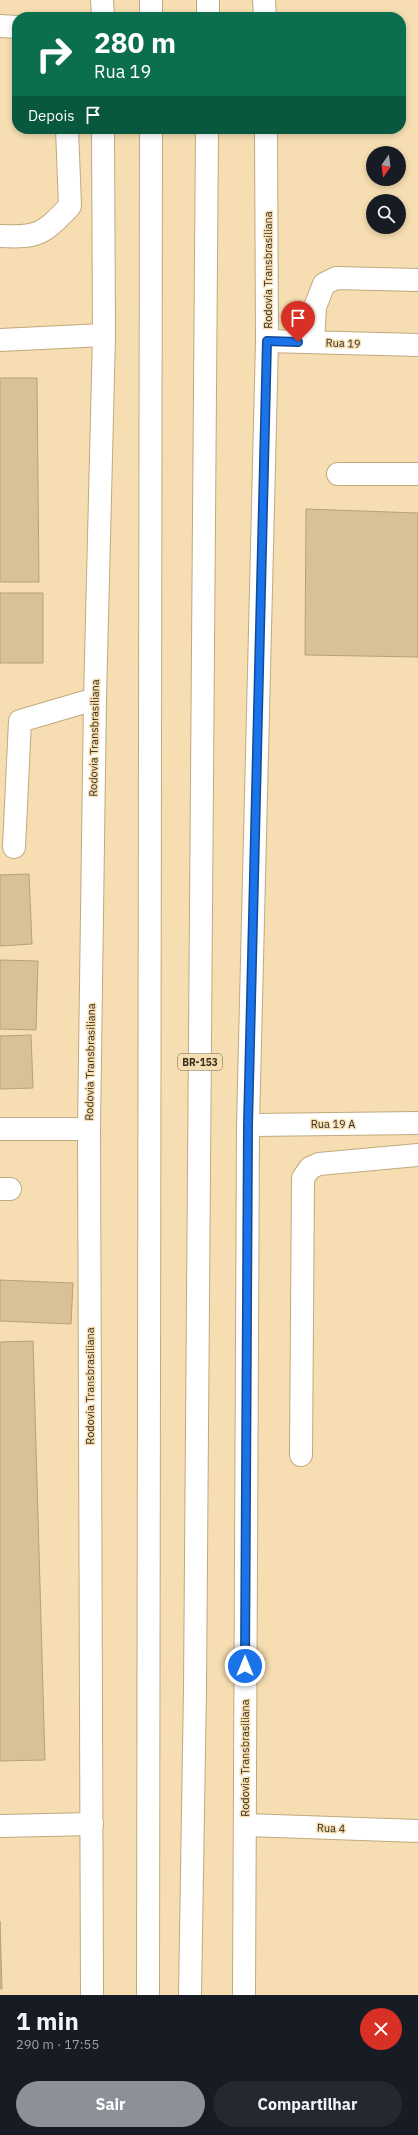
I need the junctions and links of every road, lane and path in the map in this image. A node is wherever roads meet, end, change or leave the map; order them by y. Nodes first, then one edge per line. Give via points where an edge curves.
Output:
1 (102, 0) edge
2 (151, 0) edge
3 (208, 0) edge
4 (264, 0) edge
5 (102, 12) edge
6 (151, 12) edge
7 (208, 12) edge
8 (265, 12) edge
9 (0, 26) edge
10 (12, 27) edge
11 (67, 134) edge
12 (103, 134) edge
13 (151, 134) edge
14 (207, 134) edge
15 (266, 134) edge
16 (0, 236) edge
17 (418, 280) edge
18 (104, 335) junction
19 (0, 340) edge
20 (267, 341) junction
21 (313, 342) junction
22 (418, 346) edge
23 (338, 474) dead end
24 (418, 474) edge
25 (95, 699) junction
26 (14, 847) dead end
27 (418, 1124) edge
28 (248, 1125) junction
29 (89, 1129) junction
30 (0, 1130) edge
31 (418, 1155) edge
32 (301, 1455) dead end
33 (92, 1824) junction
34 (245, 1825) junction
35 (0, 1826) edge
36 (418, 1831) edge
37 (92, 1995) edge
38 (148, 1995) edge
39 (190, 1995) edge
40 (244, 1995) edge

1 - 5 main road
2 - 6 main road
3 - 7 main road
4 - 8 main road
9 - 10 main road
11 - 16 main road via 70,206 48,229 26,237
12 - 18 main road, Rodovia Transbrasiliana
13 - 38 main road
14 - 39 main road, BR-153 via 195,1673
15 - 20 main road, Rodovia Transbrasiliana
17 - 21 main road via 336,278 324,284 315,307
18 - 19 main road
18 - 25 main road, Rodovia Transbrasiliana
20 - 21 main road, Rua 19
20 - 28 main road, Rodovia Transbrasiliana
21 - 22 main road, Rua 19
23 - 24 main road
25 - 26 main road via 20,722
25 - 29 main road, Rodovia Transbrasiliana
27 - 28 main road, Rua 19 A
28 - 34 main road, Rodovia Transbrasiliana
29 - 30 main road
29 - 33 main road, Rodovia Transbrasiliana
31 - 32 main road via 319,1164 310,1168 303,1178
33 - 35 main road
33 - 37 main road, Rodovia Transbrasiliana
34 - 36 main road, Rua 4
34 - 40 main road, Rodovia Transbrasiliana

